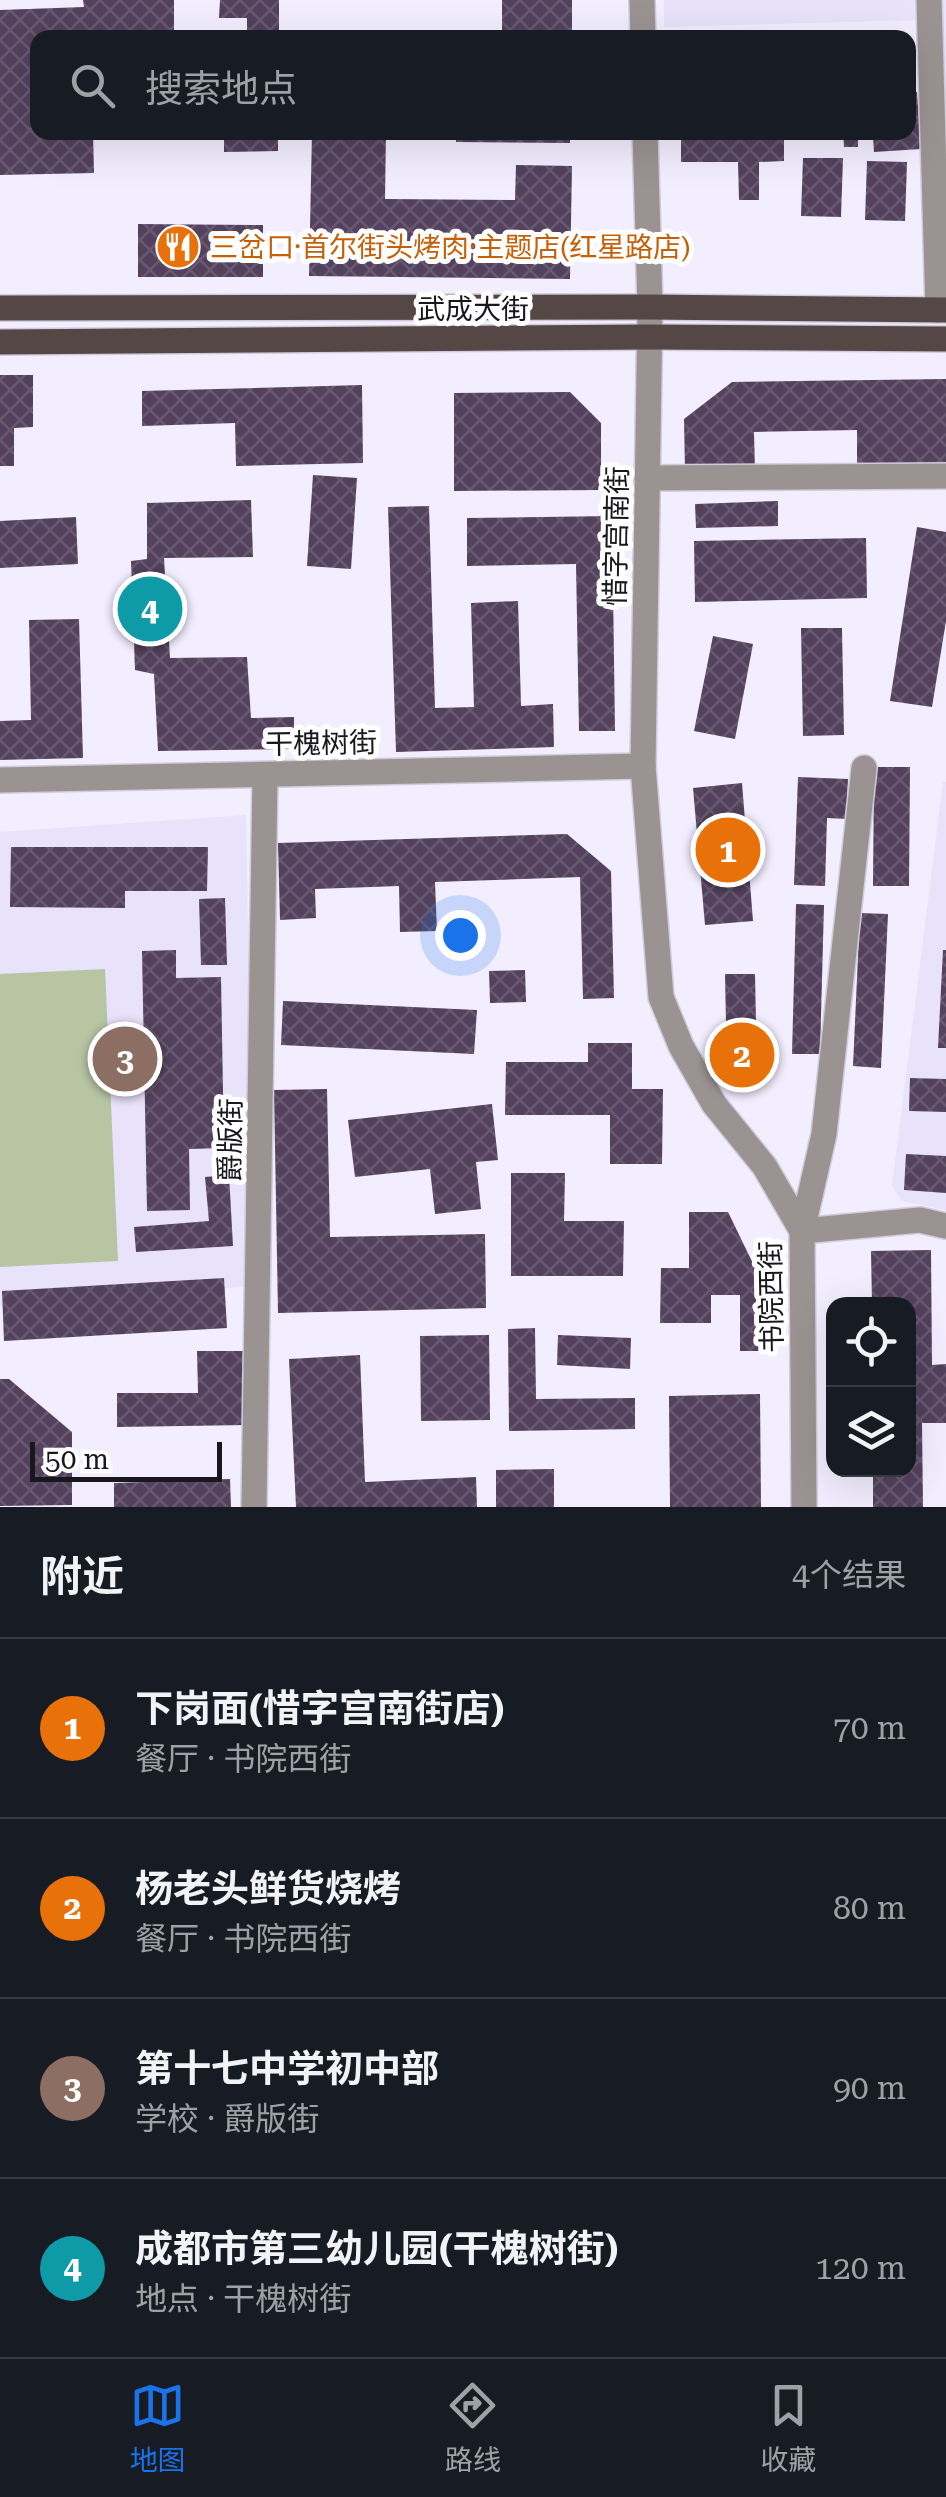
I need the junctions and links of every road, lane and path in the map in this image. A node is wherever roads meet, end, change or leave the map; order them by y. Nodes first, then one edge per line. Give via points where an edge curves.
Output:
1 (642, 0) edge
2 (928, 0) edge
3 (643, 30) edge
4 (645, 140) edge
5 (650, 307) junction
6 (0, 308) edge
7 (942, 310) edge
8 (649, 337) junction
9 (946, 340) edge
10 (0, 342) edge
11 (946, 476) edge
12 (647, 478) junction
13 (643, 766) junction
14 (864, 768) dead end
15 (265, 774) junction
16 (0, 780) edge
17 (946, 1226) edge
18 (802, 1231) junction
19 (254, 1507) edge
20 (804, 1507) edge

1 - 3 street
2 - 7 street
4 - 5 street, 惜字宫南街
5 - 6 main road, 武成大街
5 - 7 main road, 武成大街
5 - 8 street, 惜字宫南街
8 - 9 main road, 武成大街
8 - 10 main road, 武成大街
8 - 12 street, 惜字宫南街
11 - 12 street
12 - 13 street, 惜字宫南街
13 - 15 street, 干槐树街
13 - 18 street, 书院西街 via 661,998 714,1104 765,1167
14 - 18 street via 824,1134
15 - 16 street, 干槐树街
15 - 19 street, 爵版街
17 - 18 street via 920,1220
18 - 20 street, 书院西街

